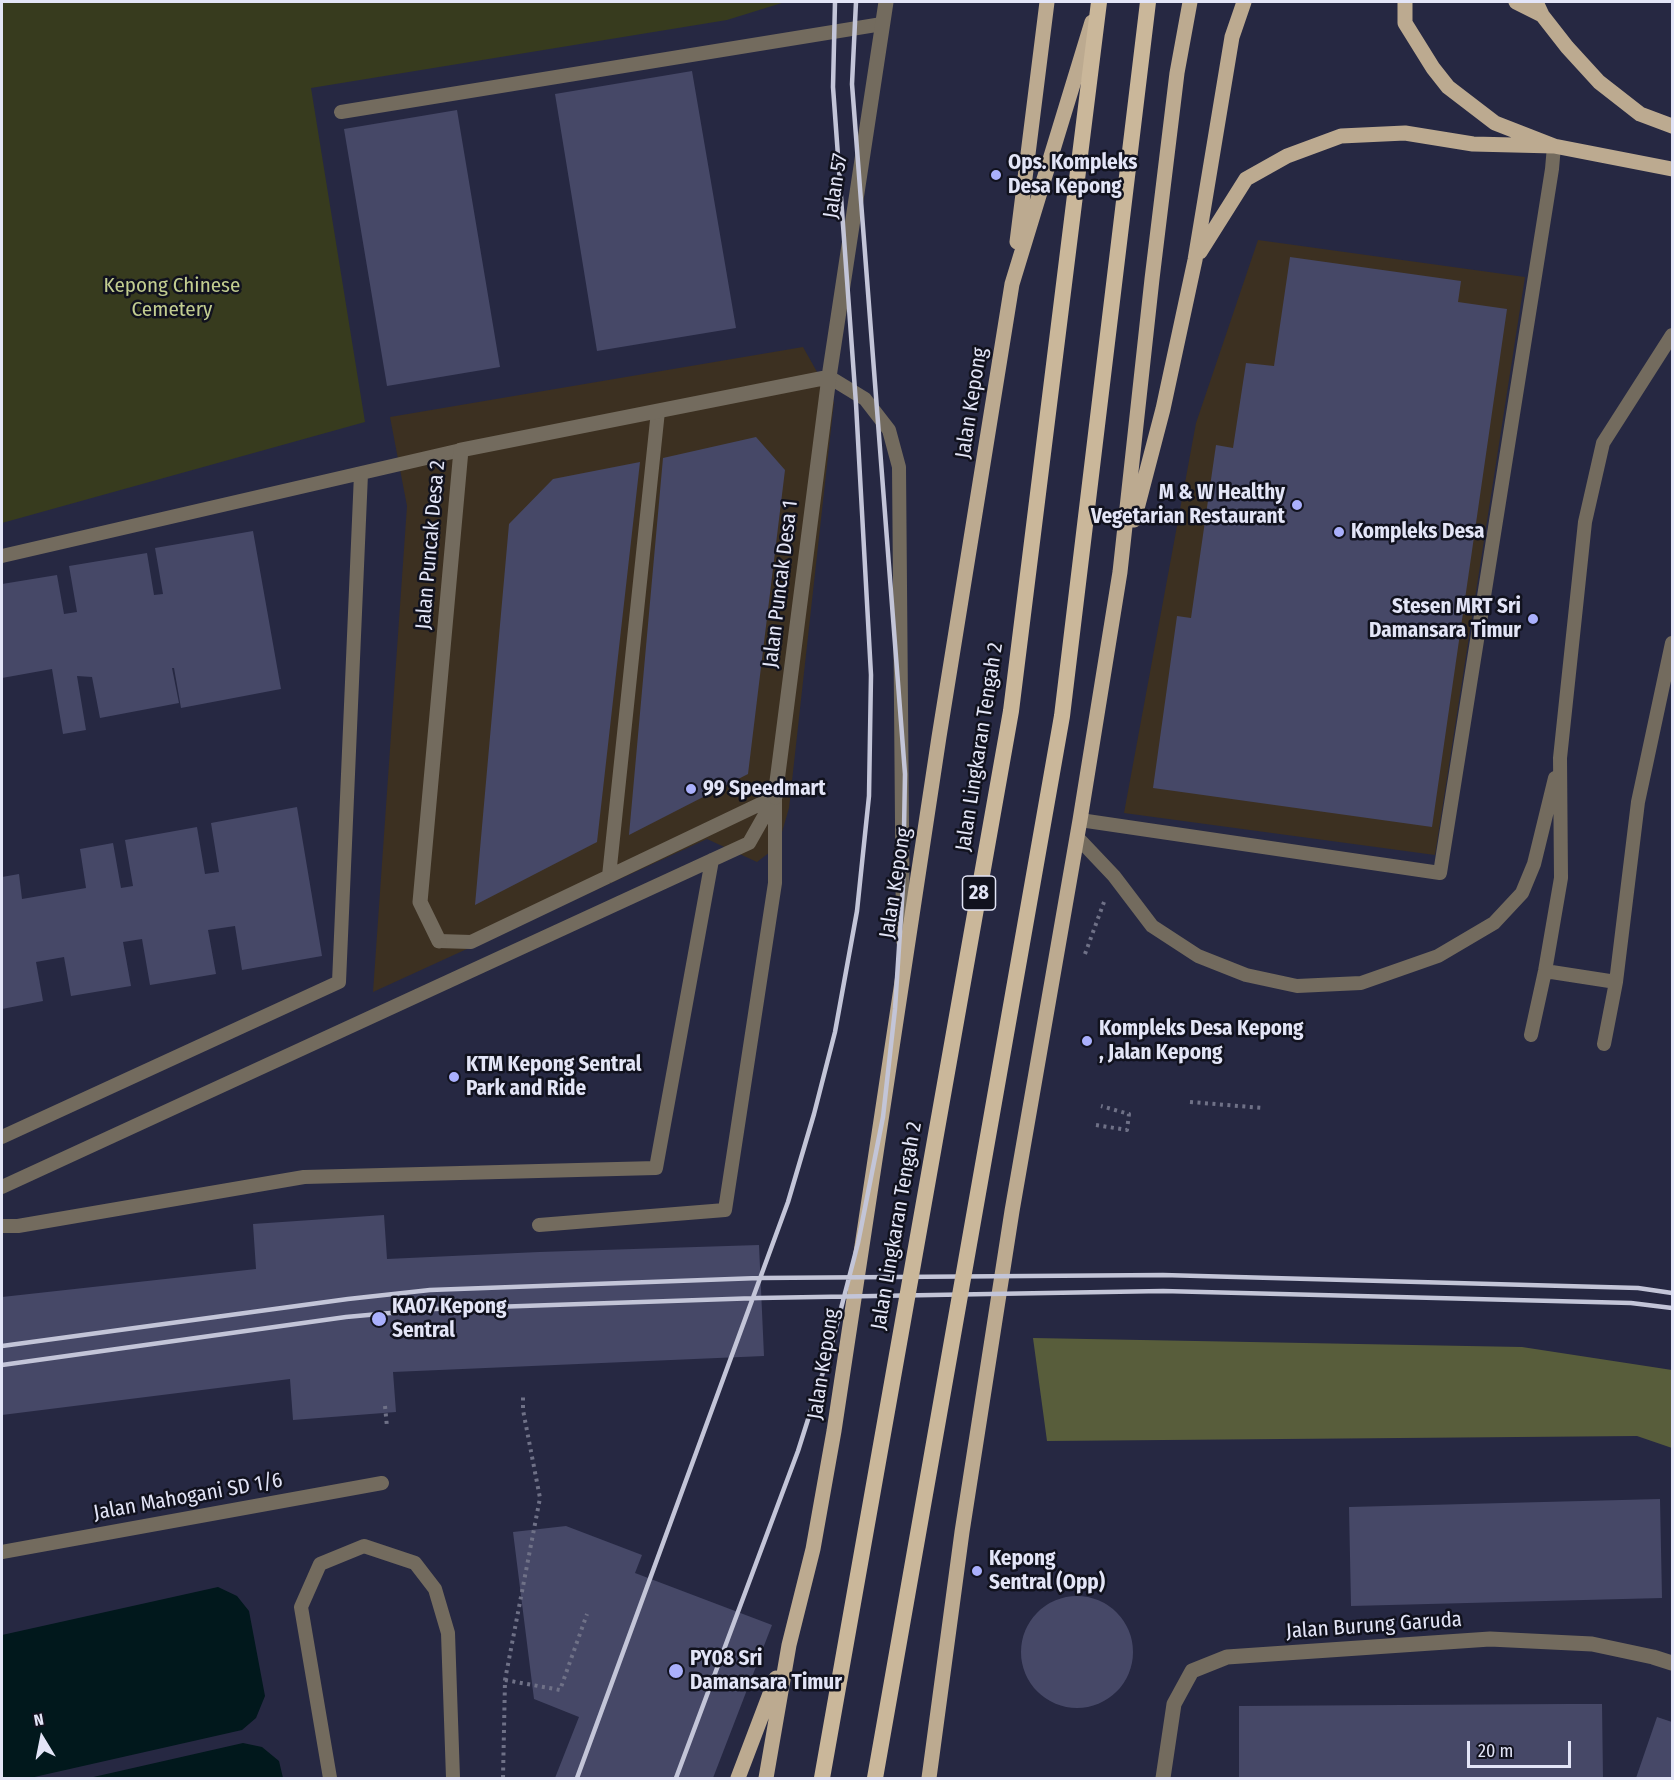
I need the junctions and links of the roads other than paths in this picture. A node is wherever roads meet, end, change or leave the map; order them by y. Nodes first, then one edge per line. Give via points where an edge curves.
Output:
1 (886, 2) edge
2 (1047, 2) edge
3 (1098, 2) edge
4 (1148, 2) edge
5 (1190, 2) edge
6 (1244, 2) edge
7 (1405, 2) edge
8 (1412, 2) edge
9 (1516, 2) edge
10 (1539, 8) edge
11 (1405, 23) junction
12 (882, 24) junction
13 (341, 112) dead end
14 (1672, 126) edge
15 (1554, 146) junction
16 (1671, 172) edge
17 (1195, 260) junction
18 (1012, 284) junction
19 (1672, 335) edge
20 (829, 377) junction
21 (658, 411) junction
22 (461, 450) junction
23 (361, 474) junction
24 (2, 556) edge
25 (1120, 572) junction
26 (1672, 643) edge
27 (1560, 758) junction
28 (774, 797) junction
29 (1080, 820) junction
30 (1077, 837) junction
31 (712, 860) junction
32 (609, 876) junction
33 (440, 941) joint
34 (904, 970) junction
35 (1545, 971) junction
36 (1616, 982) junction
37 (1531, 1035) dead end
38 (1604, 1044) dead end
39 (2, 1137) edge
40 (2, 1186) edge
41 (539, 1225) dead end
42 (2, 1226) edge
43 (382, 1483) dead end
44 (2, 1552) edge
45 (789, 1645) junction
46 (1672, 1663) edge
47 (330, 1779) edge
48 (453, 1779) edge
49 (738, 1779) edge
50 (766, 1779) edge
51 (822, 1779) edge
52 (875, 1779) edge
53 (929, 1779) edge
54 (1162, 1779) edge

1 - 12 street, Jalan 57
2 - 18 main road
3 - 18 main road, Jalan Kepong, bridge
3 - 51 highway, Jalan Lingkaran Tengah 2 / 28, bridge via 1011,711
4 - 52 highway, bridge via 1062,716
5 - 25 main road via 1177,73
6 - 17 main road via 1232,37
7 - 11 main road
8 - 11 main road
9 - 10 main road
10 - 14 main road via 1599,82 1640,114
11 - 15 main road via 1448,87 1495,123
12 - 13 lane
12 - 20 street, Jalan 57
15 - 16 main road
15 - 17 main road via 1473,144 1405,133 1341,136 1287,156 1246,180
15 - 29 lane via 1440,873
17 - 25 main road via 1163,409
18 - 34 main road, Jalan Kepong
19 - 27 lane via 1604,444 1585,522
20 - 21 street, Jalan Puncak Desa 2
20 - 28 street, Jalan Puncak Desa 1
20 - 34 lane via 865,399 889,430 899,467
21 - 22 street, Jalan Puncak Desa 2
21 - 32 lane
22 - 23 lane
22 - 33 street, Jalan Puncak Desa 2 via 420,902
23 - 24 lane
23 - 39 lane via 339,982
25 - 29 main road
26 - 36 lane via 1638,802
27 - 30 lane via 1534,864 1522,893 1494,923 1438,956 1361,984 1297,986 1246,975 1198,956 1152,926 1114,876
27 - 35 lane via 1561,878
28 - 31 lane via 749,843
28 - 32 lane
28 - 41 lane via 775,883 725,1210
29 - 30 main road
30 - 53 main road via 1011,1211
31 - 40 lane
31 - 42 lane via 656,1168 304,1178
32 - 33 lane via 471,942
34 - 45 main road, Jalan Kepong via 833,1440
35 - 36 lane
35 - 37 lane
36 - 38 lane
43 - 44 lane, Jalan Mahogani SD 1/6
45 - 49 main road
45 - 50 main road, Jalan Kepong
46 - 54 street, Jalan Burung Garuda via 1592,1644 1490,1639 1227,1657 1192,1671 1178,1696
47 - 48 lane via 302,1607 320,1564 364,1546 415,1563 435,1589 448,1632

